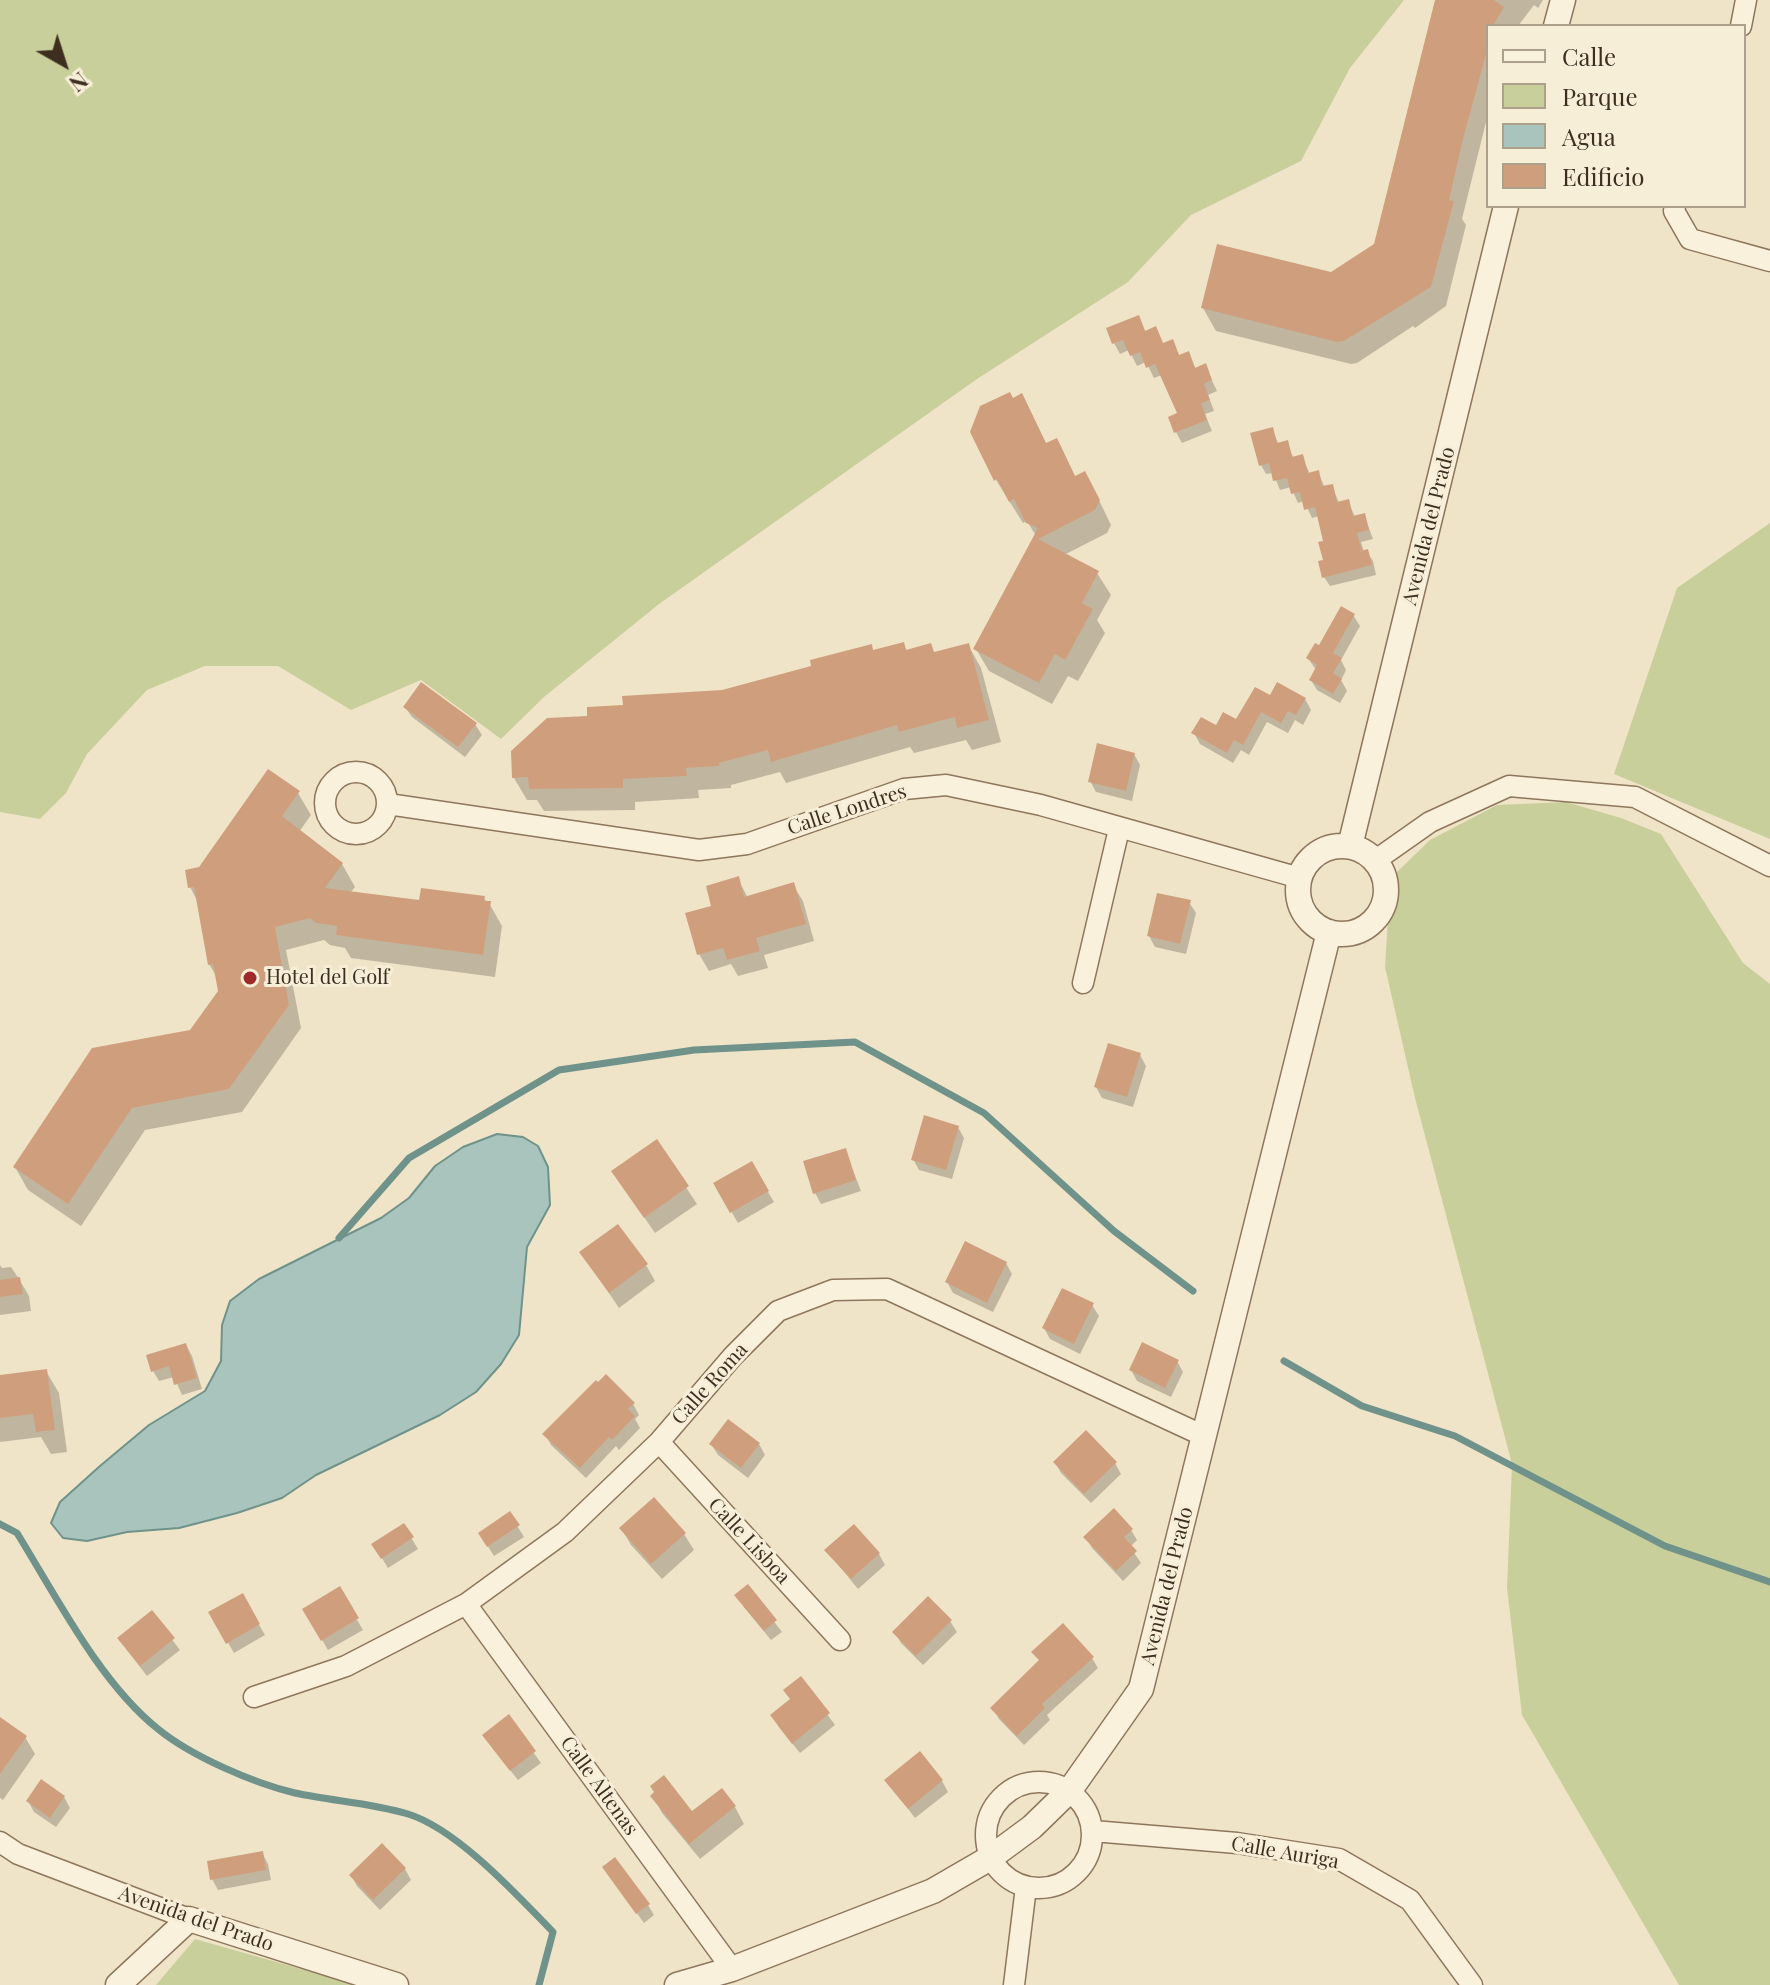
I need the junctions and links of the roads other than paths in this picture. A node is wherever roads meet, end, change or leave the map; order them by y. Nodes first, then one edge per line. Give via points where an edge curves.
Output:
1 (1563, 0) edge
2 (1746, 0) edge
3 (1557, 24) edge
4 (1741, 24) edge
5 (1506, 208) edge
6 (1675, 208) edge
7 (1770, 261) edge
8 (388, 804) dead end
9 (1119, 829) junction
10 (1350, 846) junction
11 (1376, 860) junction
12 (1770, 866) edge
13 (1300, 878) junction
14 (1329, 932) junction
15 (1083, 983) dead end
16 (1204, 1436) junction
17 (659, 1442) junction
18 (466, 1604) junction
19 (840, 1640) dead end
20 (254, 1697) dead end
21 (1070, 1790) junction
22 (1093, 1831) junction
23 (0, 1842) edge
24 (990, 1858) junction
25 (1026, 1887) junction
26 (189, 1919) junction
27 (732, 1969) junction
28 (118, 1985) edge
29 (396, 1985) edge
30 (677, 1985) edge
31 (1014, 1985) edge
32 (1472, 1985) edge

1 - 3 street
2 - 4 street
5 - 10 street, Avenida del Prado
6 - 7 street via 1690,239
8 - 9 street, Calle Londres via 699,850 747,844 904,789 946,785 1041,805
9 - 13 street, Calle Londres
9 - 15 street
10 - 11 street
10 - 13 street via 1329,848 1311,859
11 - 12 street via 1430,822 1509,786 1635,797
11 - 14 street via 1385,877 1386,896 1379,914 1357,930
13 - 14 street via 1304,910
14 - 16 street, Avenida del Prado
16 - 17 street, Calle Roma via 887,1289 846,1289 778,1311
16 - 21 street, Avenida del Prado via 1141,1689
17 - 18 street, Calle Roma via 565,1532
17 - 19 street, Calle Lisboa
18 - 20 street, Calle Roma via 346,1666
18 - 27 street, Calle Altenas
21 - 22 street via 1089,1815
21 - 24 street, Avenida del Prado
21 - 24 street via 1037,1781 1004,1794 987,1824
22 - 25 street via 1085,1863 1073,1876 1059,1885
22 - 32 street, Calle Auriga via 1237,1843 1339,1859 1410,1900
23 - 26 street, Avenida del Prado via 18,1854
24 - 25 street via 1011,1881
24 - 27 street, Avenida del Prado via 933,1891
25 - 31 street
26 - 28 street
26 - 29 street, Avenida del Prado
27 - 30 street, Avenida del Prado

